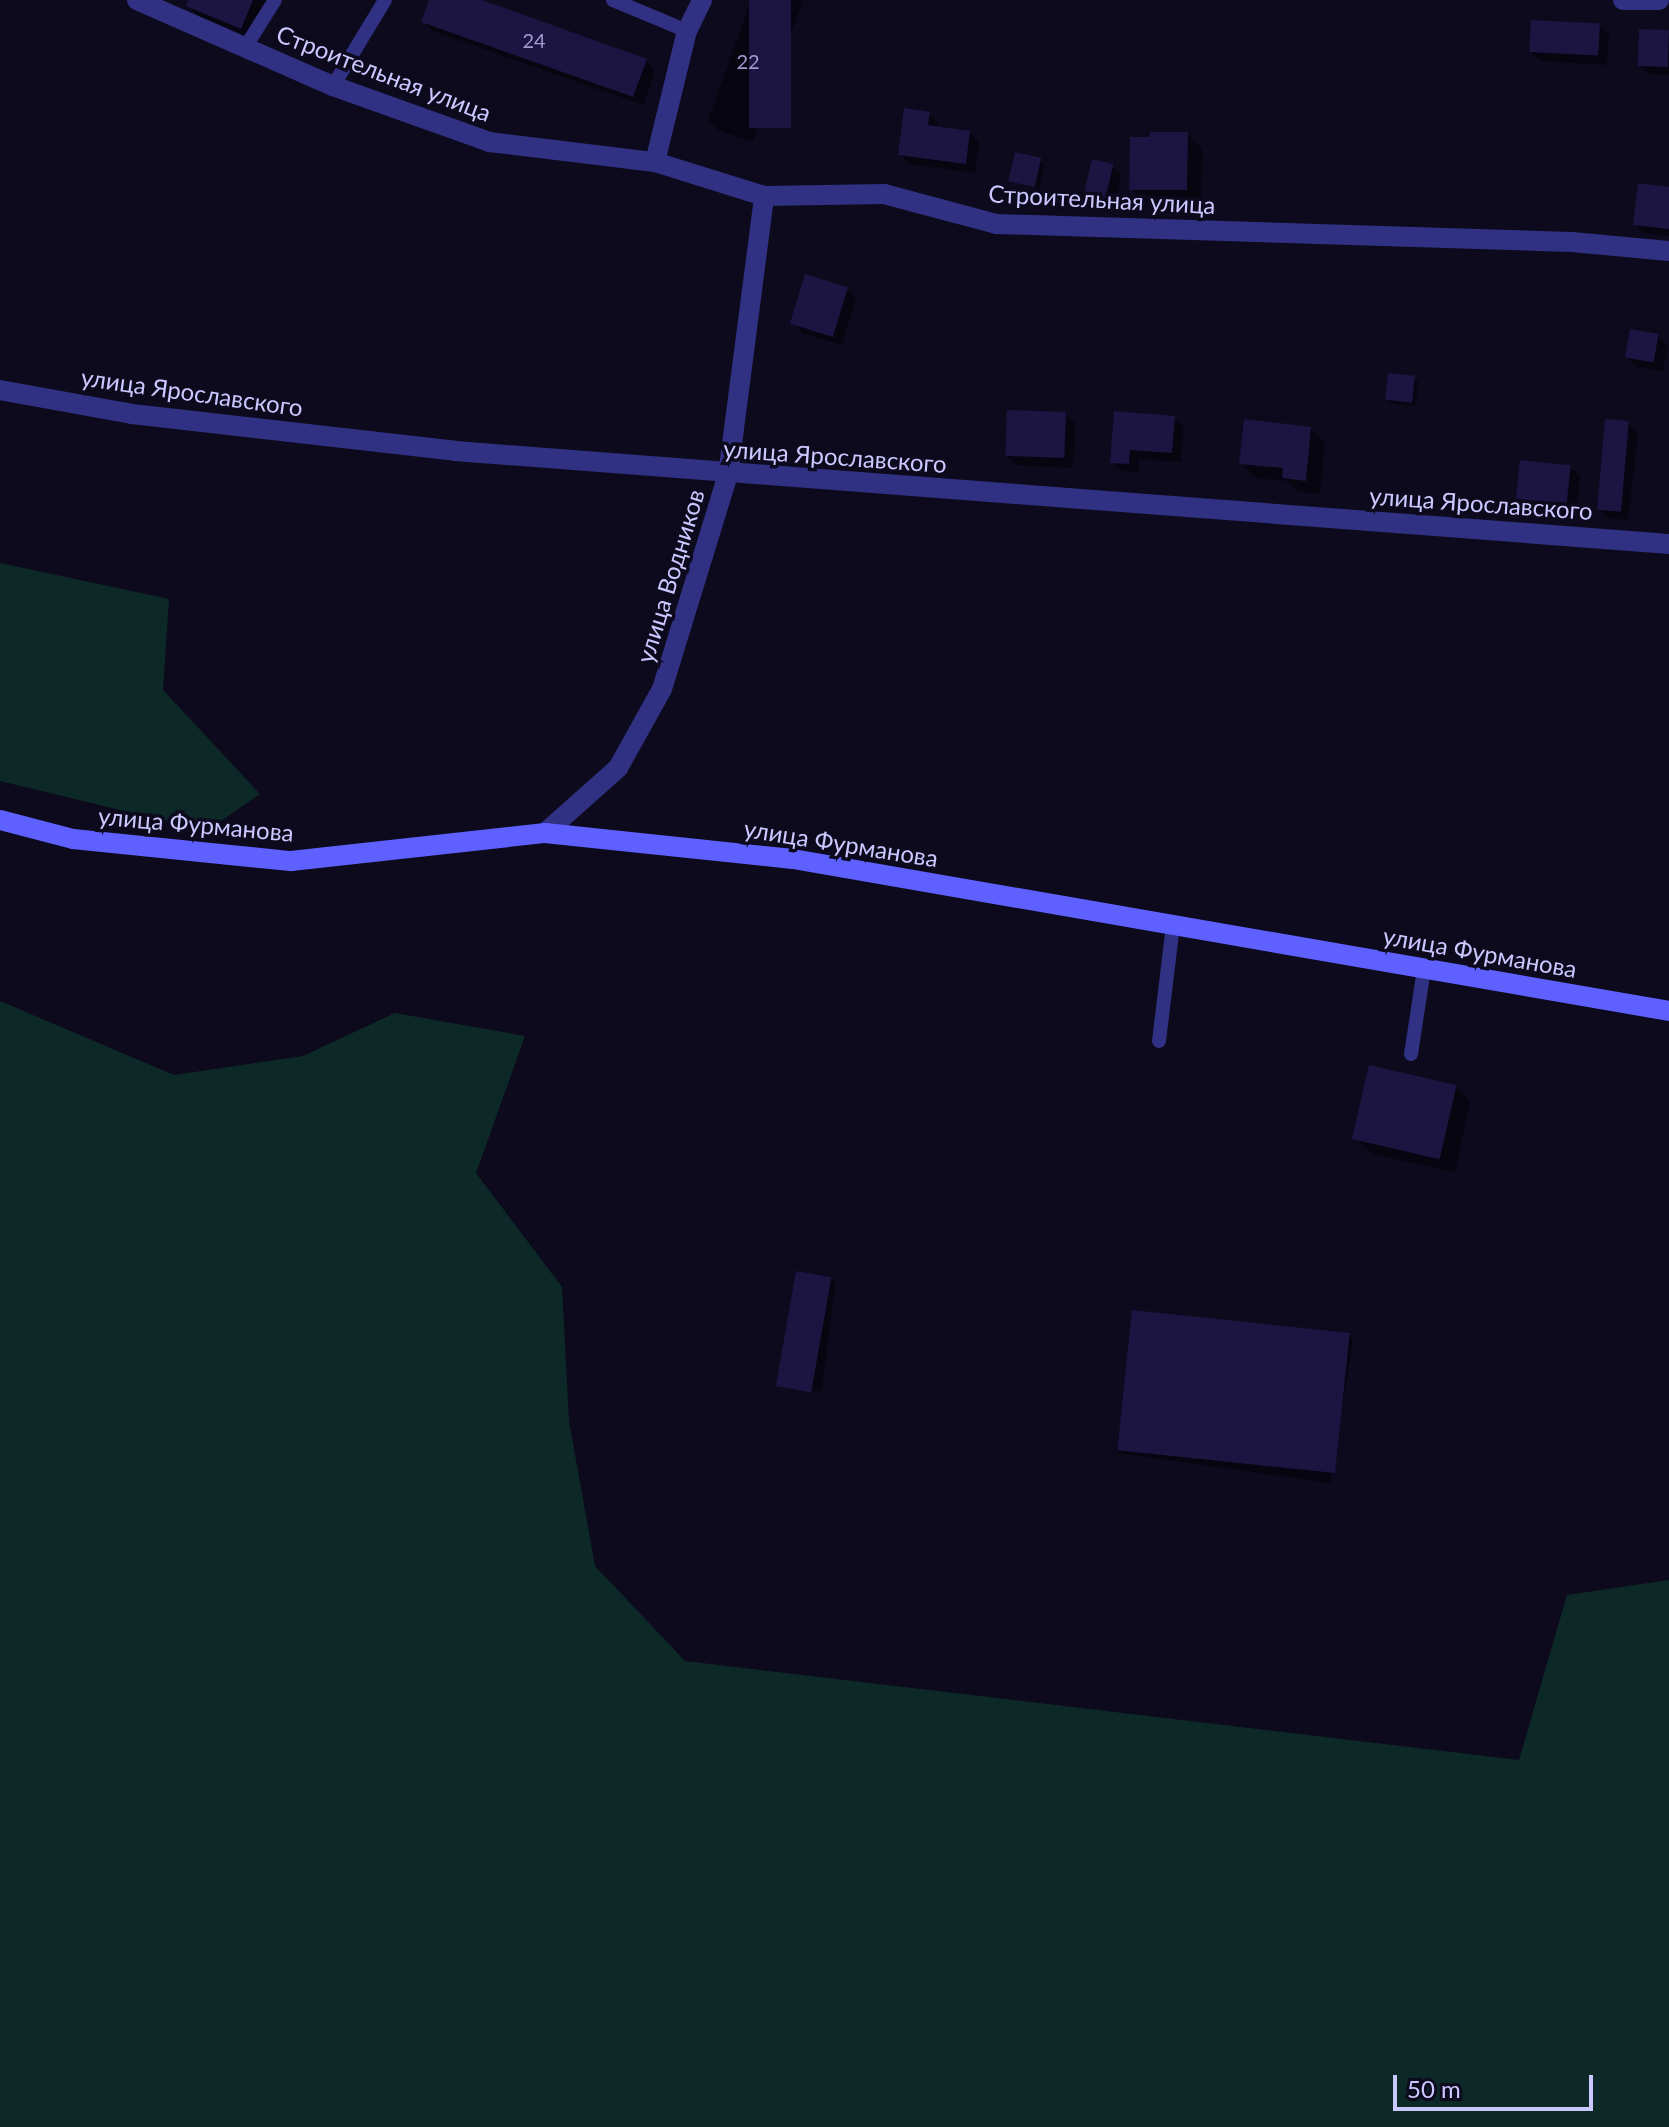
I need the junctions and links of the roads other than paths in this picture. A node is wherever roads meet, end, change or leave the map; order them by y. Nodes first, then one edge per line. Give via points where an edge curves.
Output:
1 (137, 0) edge
2 (275, 0) edge
3 (385, 0) edge
4 (613, 0) edge
5 (702, 0) edge
6 (1623, 0) edge
7 (1659, 0) edge
8 (687, 31) junction
9 (246, 46) junction
10 (333, 86) junction
11 (655, 162) junction
12 (764, 196) junction
13 (1669, 251) edge
14 (0, 390) edge
15 (728, 475) junction
16 (1669, 544) edge
17 (0, 820) edge
18 (545, 833) junction
19 (1173, 925) junction
20 (1424, 969) junction
21 (1669, 1011) edge
22 (1159, 1041) dead end
23 (1411, 1054) dead end

1 - 9 street, Строительная улица
2 - 9 lane
3 - 10 lane
4 - 8 lane
5 - 8 street
6 - 7 street
8 - 11 street
9 - 10 street, Строительная улица
10 - 11 street, Строительная улица via 489,142
11 - 12 street, Строительная улица
12 - 13 street, Строительная улица via 884,194 997,224 1572,242
12 - 15 street, улица Водников
14 - 15 street, улица Ярославского via 132,414
15 - 16 street, улица Ярославского
15 - 18 street, улица Водников via 662,689 618,768
17 - 18 main road, улица Фурманова via 73,839 291,861
18 - 19 main road, улица Фурманова via 793,859
19 - 20 main road, улица Фурманова
19 - 22 lane
20 - 21 main road, улица Фурманова
20 - 23 lane

